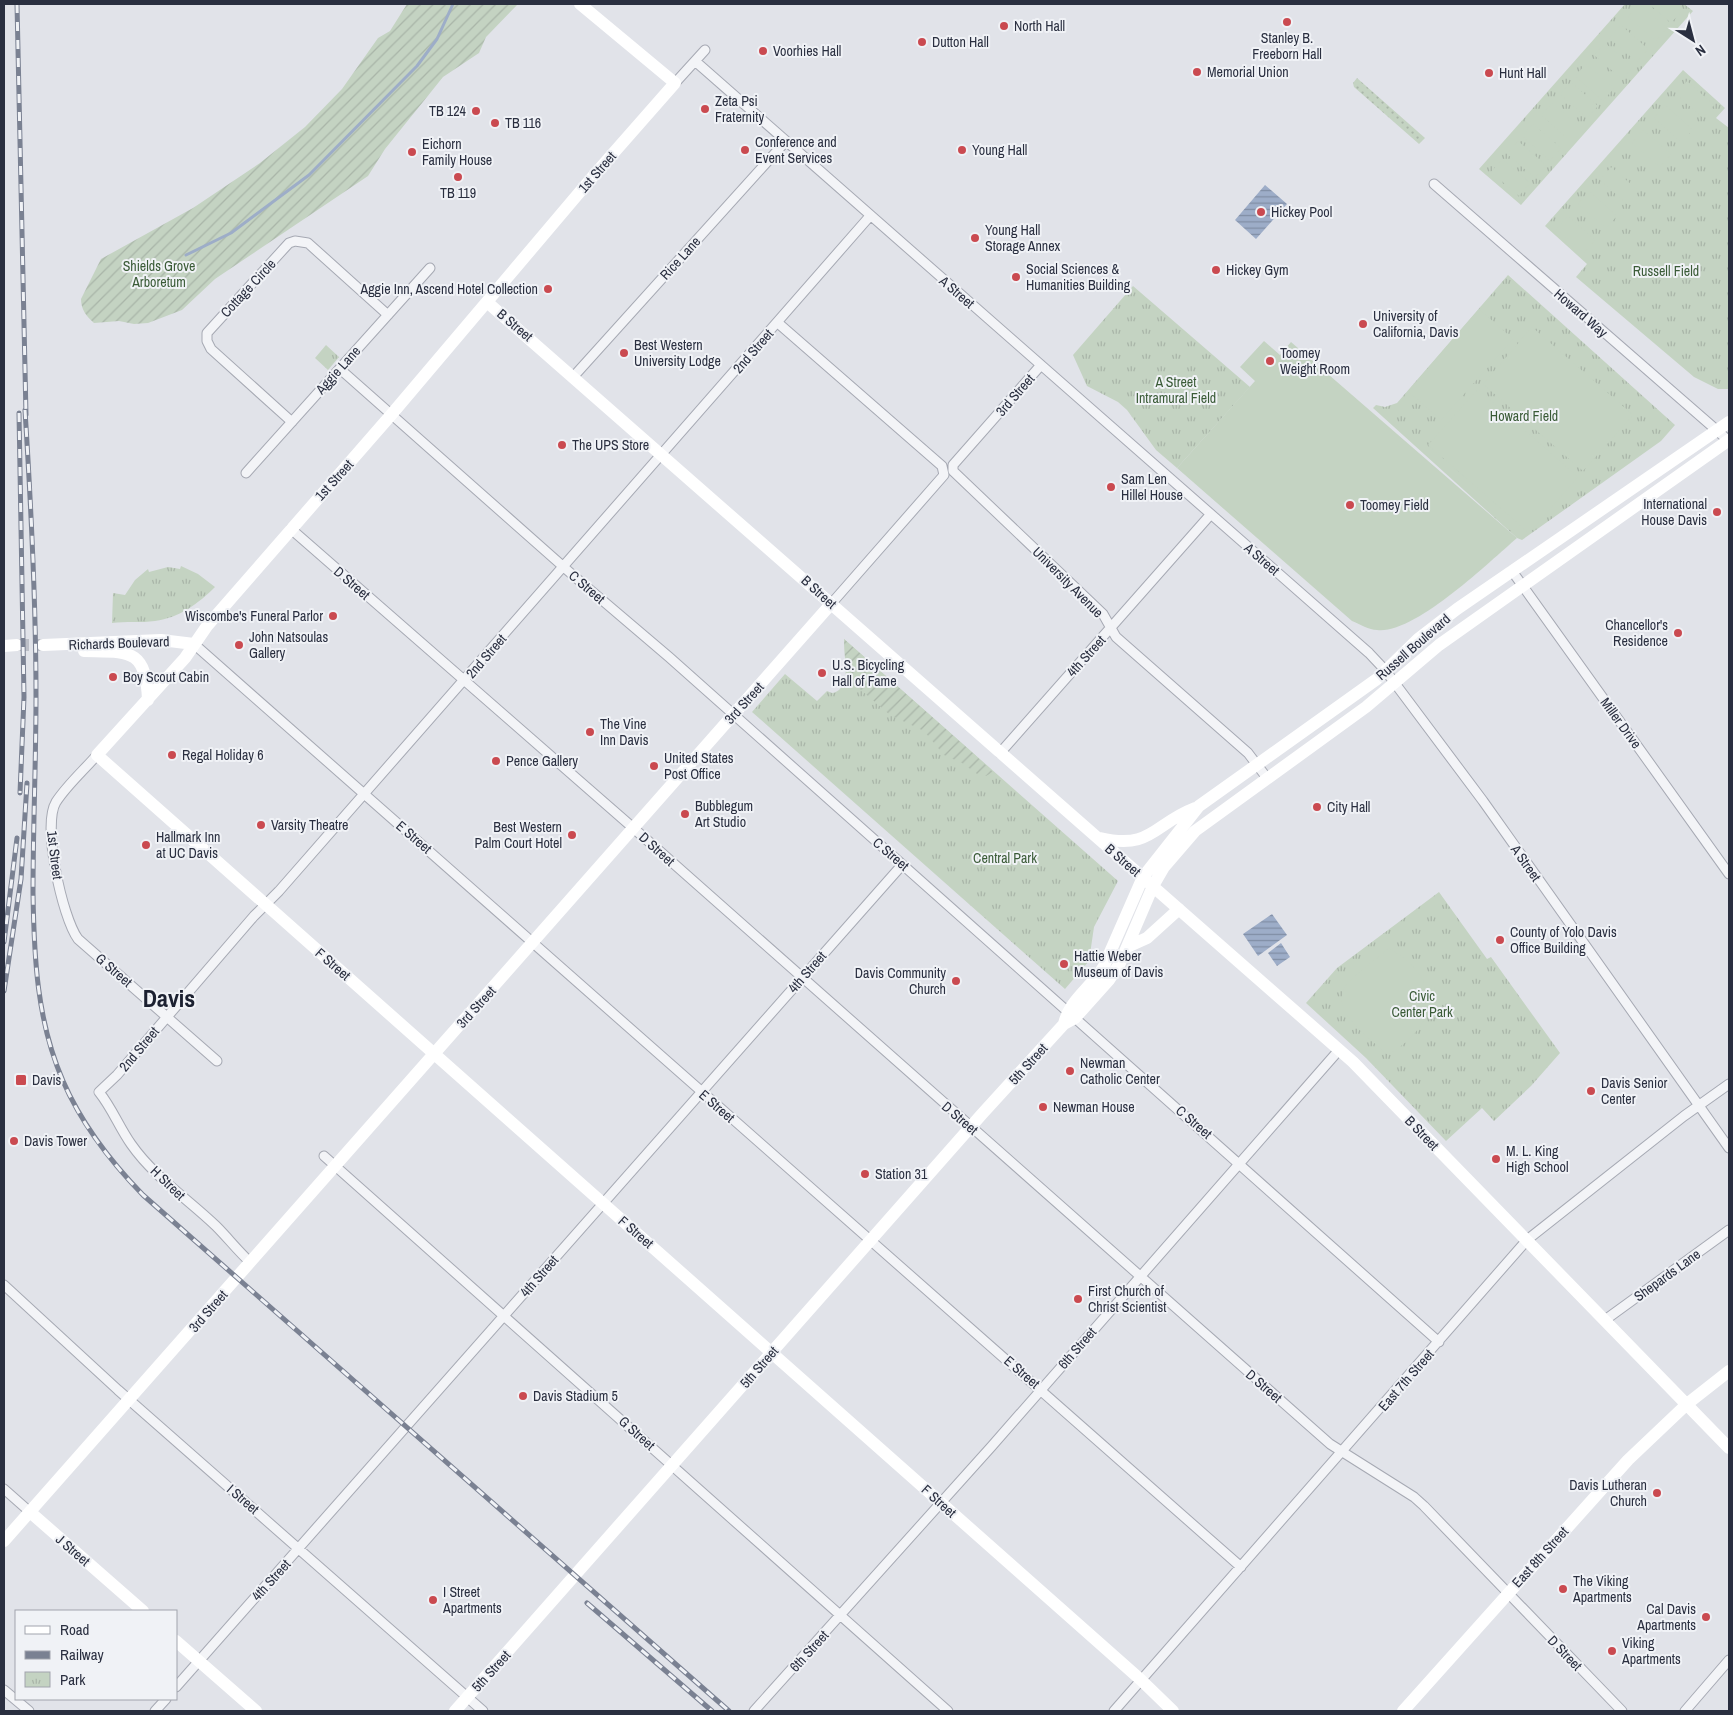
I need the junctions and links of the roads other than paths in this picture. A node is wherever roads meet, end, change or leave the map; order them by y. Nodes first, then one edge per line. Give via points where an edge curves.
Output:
1 (580, 4) edge
2 (705, 50) dead end
3 (695, 61) junction
4 (675, 83) junction
5 (786, 140) junction
6 (1434, 184) dead end
7 (870, 216) junction
8 (430, 268) dead end
9 (487, 302) junction
10 (388, 315) junction
11 (778, 323) junction
12 (1041, 365) junction
13 (340, 369) junction
14 (574, 376) junction
15 (392, 415) junction
16 (292, 422) junction
17 (1729, 422) edge
18 (1717, 430) junction
19 (1729, 441) edge
20 (662, 454) junction
21 (948, 471) junction
22 (246, 473) dead end
23 (1211, 514) junction
24 (291, 529) junction
25 (563, 566) junction
26 (1512, 571) junction
27 (1522, 586) junction
28 (831, 604) junction
29 (1111, 628) junction
30 (194, 644) junction
31 (17, 645) tunnel mouth
32 (43, 645) tunnel mouth
33 (68, 645) junction
34 (4, 646) edge
35 (1385, 670) junction
36 (464, 680) junction
37 (1396, 682) junction
38 (148, 700) junction
39 (734, 715) junction
40 (1000, 753) junction
41 (97, 755) junction
42 (1258, 764) junction
43 (1267, 778) junction
44 (364, 794) junction
45 (1199, 806) junction
46 (634, 828) junction
47 (1097, 838) junction
48 (902, 865) junction
49 (1729, 874) edge
50 (1143, 877) junction
51 (1153, 886) junction
52 (266, 904) junction
53 (1179, 909) junction
54 (78, 939) joint
55 (534, 942) junction
56 (1127, 948) junction
57 (802, 979) junction
58 (166, 1017) junction
59 (1069, 1017) junction
60 (1339, 1050) junction
61 (435, 1054) junction
62 (217, 1061) dead end
63 (1729, 1084) edge
64 (99, 1092) joint
65 (701, 1093) junction
66 (1699, 1106) junction
67 (971, 1127) junction
68 (1729, 1148) edge
69 (324, 1156) dead end
70 (1240, 1163) junction
71 (335, 1166) junction
72 (604, 1203) junction
73 (1729, 1230) edge
74 (871, 1240) junction
75 (1527, 1240) junction
76 (250, 1262) junction
77 (1140, 1277) junction
78 (4, 1285) edge
79 (504, 1316) junction
80 (1605, 1320) junction
81 (1439, 1342) junction
82 (772, 1352) junction
83 (1729, 1371) edge
84 (1041, 1389) junction
85 (129, 1400) junction
86 (1687, 1404) junction
87 (1729, 1448) edge
88 (1342, 1453) junction
89 (672, 1465) junction
90 (4, 1489) edge
91 (941, 1502) junction
92 (30, 1512) junction
93 (4, 1541) edge
94 (299, 1548) junction
95 (1241, 1567) junction
96 (1507, 1593) junction
97 (142, 1610) edge
98 (841, 1615) junction
99 (178, 1643) edge
100 (1729, 1660) edge
101 (200, 1661) junction
102 (1141, 1680) junction
103 (178, 1685) edge
104 (4, 1690) edge
105 (468, 1697) junction
106 (15, 1700) edge
107 (15, 1700) edge
108 (165, 1700) edge
109 (28, 1711) edge
110 (155, 1711) edge
111 (256, 1711) edge
112 (455, 1711) edge
113 (483, 1711) edge
114 (754, 1711) edge
115 (948, 1711) edge
116 (1114, 1711) edge
117 (1173, 1711) edge
118 (1403, 1711) edge
119 (1622, 1711) edge
120 (1685, 1711) edge

1 - 4 street
2 - 3 street, 1st Street
3 - 4 street, 1st Street
3 - 5 street, A Street
4 - 9 street, 1st Street
5 - 7 street, A Street
5 - 14 street, Rice Lane
6 - 18 street, Howard Way
7 - 11 street, 2nd Street
7 - 12 street, A Street
8 - 10 street, Aggie Lane
9 - 14 street, B Street
9 - 15 street, 1st Street
10 - 13 street, Aggie Lane
10 - 16 street, Cottage Circle via 308,243 295,240 213,326 207,333 211,349
11 - 20 street, 2nd Street
11 - 21 street, University Avenue
12 - 21 street, 3rd Street
12 - 23 street, A Street
13 - 15 street, C Street
13 - 16 street, Aggie Lane
14 - 20 street, B Street
15 - 24 street, 1st Street
15 - 25 street, C Street
16 - 22 street, Aggie Lane
17 - 18 street, Russell Boulevard
18 - 19 street, Howard Way
18 - 26 street, Russell Boulevard
19 - 27 street, Russell Boulevard
20 - 25 street, 2nd Street
20 - 28 street, B Street
21 - 28 street, 3rd Street
21 - 29 street, University Avenue via 1103,614
23 - 29 street, 4th Street
23 - 35 street, A Street
24 - 30 street, 1st Street
24 - 36 street, D Street
25 - 36 street, 2nd Street
25 - 39 street, C Street
26 - 27 street, Miller Drive
26 - 35 street, Russell Boulevard via 1424,634
27 - 37 street, Russell Boulevard via 1438,645
27 - 49 street, Miller Drive
28 - 39 street, 3rd Street
28 - 40 street, B Street
29 - 40 street, 4th Street
29 - 42 street, University Avenue via 1116,637
30 - 33 street, Richards Boulevard via 160,640
30 - 38 street, 1st Street
30 - 44 street, E Street
31 - 34 street
32 - 33 street, Richards Boulevard
33 - 38 street via 83,651 124,652 136,659 147,678
35 - 37 street, A Street
35 - 42 street, Russell Boulevard
36 - 44 street, 2nd Street
36 - 46 street, D Street
37 - 43 street, Russell Boulevard
37 - 66 street, A Street
38 - 41 street, 1st Street
39 - 46 street, 3rd Street
39 - 48 street, C Street
40 - 47 street, B Street
41 - 52 street, F Street
41 - 54 street, 1st Street via 56,802 51,819 57,880 67,918
42 - 43 street, University Avenue
42 - 45 street, Russell Boulevard
43 - 51 street, Russell Boulevard via 1195,830 1164,867
44 - 52 street, 2nd Street
44 - 55 street, E Street
45 - 47 street via 1140,840 1125,842
45 - 50 street, Russell Boulevard
46 - 55 street, 3rd Street
46 - 57 street, D Street
47 - 50 street, B Street
48 - 57 street, 4th Street
48 - 59 street, C Street
50 - 51 street, B Street
50 - 59 street, 5th Street via 1101,970
51 - 53 street, B Street
51 - 56 street, 5th Street
52 - 58 street, 2nd Street
52 - 61 street, F Street
53 - 56 street via 1151,935
53 - 60 street, B Street
54 - 58 street, G Street
55 - 61 street, 3rd Street
55 - 65 street, E Street
56 - 59 street, 5th Street via 1109,980
57 - 65 street, 4th Street
57 - 67 street, D Street
58 - 62 street, G Street
58 - 64 street, 2nd Street
59 - 67 street, 5th Street
59 - 70 street, C Street
60 - 70 street, 6th Street
60 - 75 street, B Street
61 - 71 street, 3rd Street
61 - 72 street, F Street
63 - 66 street, East 7th Street
64 - 76 street, H Street via 131,1144 146,1161
65 - 72 street, 4th Street
65 - 74 street, E Street
66 - 68 street, A Street
66 - 75 street, East 7th Street
67 - 74 street, 5th Street
67 - 77 street, D Street
69 - 71 street, G Street
70 - 77 street, 6th Street
70 - 81 street, C Street
71 - 76 street, 3rd Street
71 - 79 street, G Street
72 - 79 street, 4th Street
72 - 82 street, F Street
73 - 80 street, Shepards Lane
74 - 82 street, 5th Street
74 - 84 street, E Street
75 - 80 street, B Street
75 - 81 street, East 7th Street
76 - 85 street, 3rd Street
77 - 84 street, 6th Street
77 - 88 street, D Street
78 - 85 street, I Street
79 - 89 street, G Street
79 - 94 street, 4th Street
80 - 86 street, B Street
81 - 88 street, East 7th Street
82 - 89 street, 5th Street
82 - 91 street, F Street
83 - 86 street, East 8th Street
84 - 91 street, 6th Street
84 - 95 street, E Street
85 - 92 street, 3rd Street
85 - 94 street, I Street
86 - 87 street, B Street
86 - 96 street, East 8th Street via 1628,1460
88 - 95 street, East 7th Street
88 - 96 street, D Street via 1414,1497
89 - 98 street, G Street
89 - 105 street, 5th Street
90 - 92 street, J Street
91 - 98 street, 6th Street
91 - 102 street, F Street
92 - 93 street, 3rd Street
92 - 97 street, J Street
94 - 101 street, 4th Street
94 - 105 street, I Street
95 - 102 street, East 7th Street
96 - 118 street, East 8th Street
96 - 119 street, D Street
98 - 114 street, 6th Street
98 - 115 street, G Street
99 - 101 street
100 - 120 street
101 - 103 street, 4th Street
101 - 111 street
102 - 116 street, East 7th Street
102 - 117 street, F Street
104 - 106 street
105 - 112 street, 5th Street
105 - 113 street, I Street
107 - 109 street
108 - 110 street

